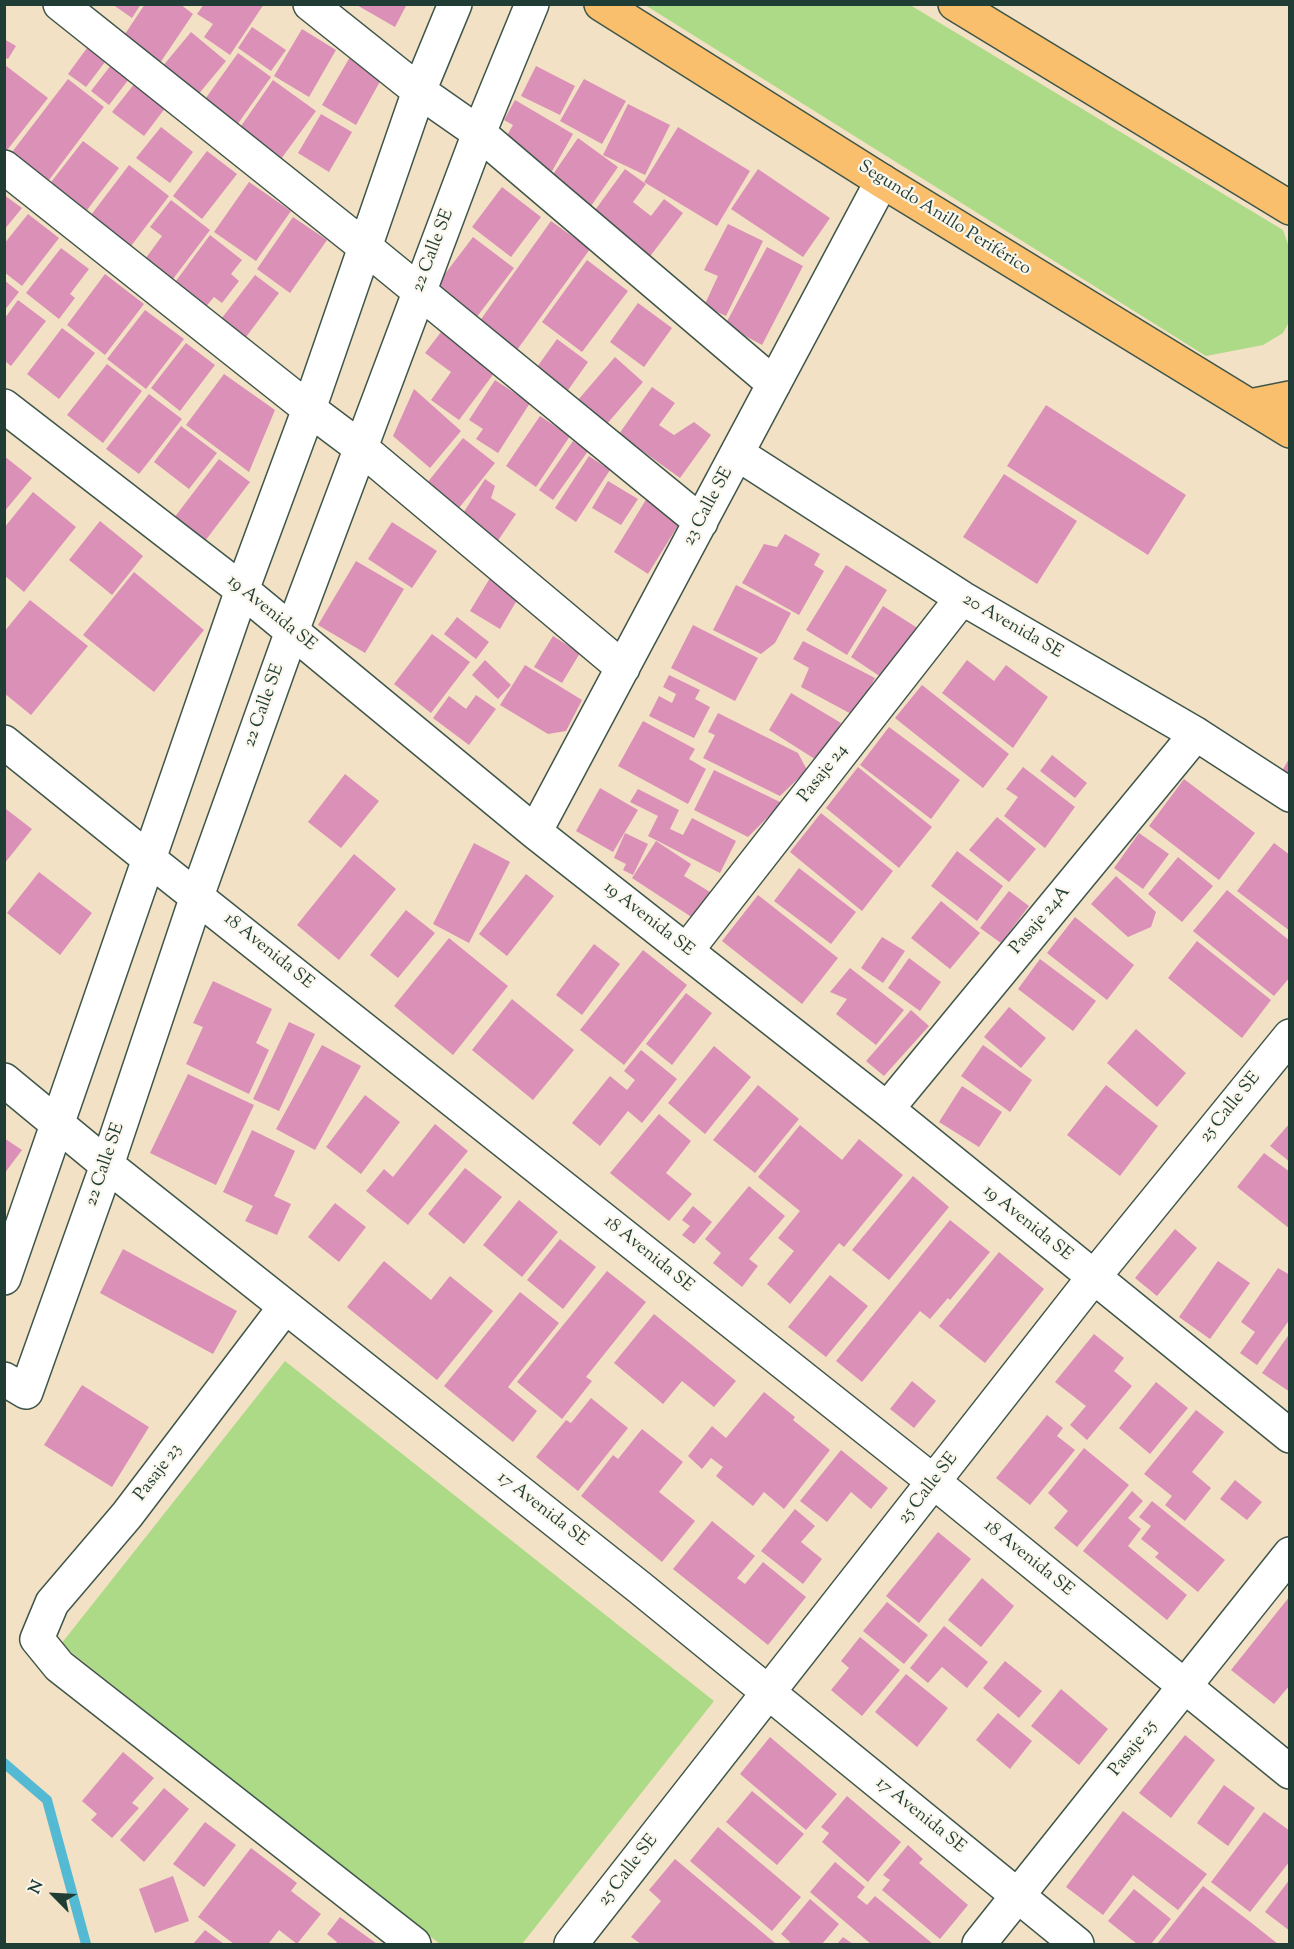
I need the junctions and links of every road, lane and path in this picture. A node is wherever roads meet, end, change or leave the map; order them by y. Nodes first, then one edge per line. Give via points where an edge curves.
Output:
1 (60, 4) edge
2 (310, 4) edge
3 (455, 4) edge
4 (532, 4) edge
5 (601, 4) edge
6 (955, 4) edge
7 (419, 91) junction
8 (479, 134) junction
9 (4, 167) edge
10 (882, 181) junction
11 (1290, 208) edge
12 (365, 247) junction
13 (418, 292) junction
14 (774, 384) junction
15 (1290, 398) edge
16 (1250, 405) junction
17 (4, 406) edge
18 (309, 409) junction
19 (1290, 431) edge
20 (361, 448) junction
21 (738, 454) junction
22 (701, 522) junction
23 (242, 590) junction
24 (962, 598) junction
25 (292, 631) junction
26 (623, 668) junction
27 (1196, 734) junction
28 (4, 742) edge
29 (1290, 795) edge
30 (535, 832) junction
31 (149, 859) junction
32 (197, 896) junction
33 (687, 950) junction
34 (1290, 1036) edge
35 (4, 1080) edge
36 (887, 1108) junction
37 (56, 1124) junction
38 (107, 1165) junction
39 (4, 1278) edge
40 (1093, 1278) junction
41 (285, 1307) junction
42 (4, 1379) edge
43 (1290, 1436) edge
44 (934, 1482) junction
45 (1290, 1554) edge
46 (1184, 1686) junction
47 (770, 1692) junction
48 (1290, 1772) edge
49 (1018, 1896) junction
50 (414, 1944) edge
51 (571, 1944) edge
52 (979, 1944) edge
53 (1077, 1944) edge

1 - 12 street
2 - 7 street
3 - 7 street
4 - 8 street, 22 Calle SE
5 - 10 main road, Segundo Anillo Periférico
6 - 11 main road
7 - 8 street
7 - 12 street
8 - 13 street, 22 Calle SE
8 - 14 street
9 - 18 street
10 - 14 street, 23 Calle SE
10 - 16 main road, Segundo Anillo Periférico
12 - 13 street
12 - 18 street
13 - 20 street, 22 Calle SE
13 - 22 street
14 - 21 street, 23 Calle SE
15 - 16 main road
16 - 19 main road, Segundo Anillo Periférico
17 - 23 street, 19 Avenida SE
18 - 20 street
18 - 23 street
20 - 25 street, 22 Calle SE
20 - 26 street
21 - 22 street, 23 Calle SE
21 - 24 street, 20 Avenida SE
22 - 26 street, 23 Calle SE
23 - 25 street, 19 Avenida SE
23 - 31 street
24 - 27 street, 20 Avenida SE
24 - 33 street, Pasaje 24
25 - 30 street, 19 Avenida SE
25 - 32 street, 22 Calle SE
26 - 30 street, 23 Calle SE
27 - 29 street, 20 Avenida SE
27 - 36 street, Pasaje 24A
28 - 31 street, 18 Avenida SE
30 - 33 street, 19 Avenida SE
31 - 32 street, 18 Avenida SE
31 - 37 street
32 - 38 street, 22 Calle SE
32 - 44 street, 18 Avenida SE
33 - 36 street, 19 Avenida SE
34 - 40 street, 25 Calle SE
35 - 37 street, 17 Avenida SE
36 - 40 street, 19 Avenida SE
37 - 38 street, 17 Avenida SE
37 - 39 street
38 - 41 street, 17 Avenida SE
38 - 42 street, 22 Calle SE via 26,1392
40 - 43 street, 19 Avenida SE
40 - 44 street, 25 Calle SE
41 - 47 street, 17 Avenida SE
41 - 50 street, Pasaje 23 via 127,1515 52,1603 37,1639 58,1666
44 - 46 street, 18 Avenida SE
44 - 47 street, 25 Calle SE
45 - 46 street, Pasaje 25
46 - 48 street, 18 Avenida SE
46 - 49 street, Pasaje 25
47 - 49 street, 17 Avenida SE
47 - 51 street, 25 Calle SE
49 - 52 street, Pasaje 25
49 - 53 street, 17 Avenida SE

